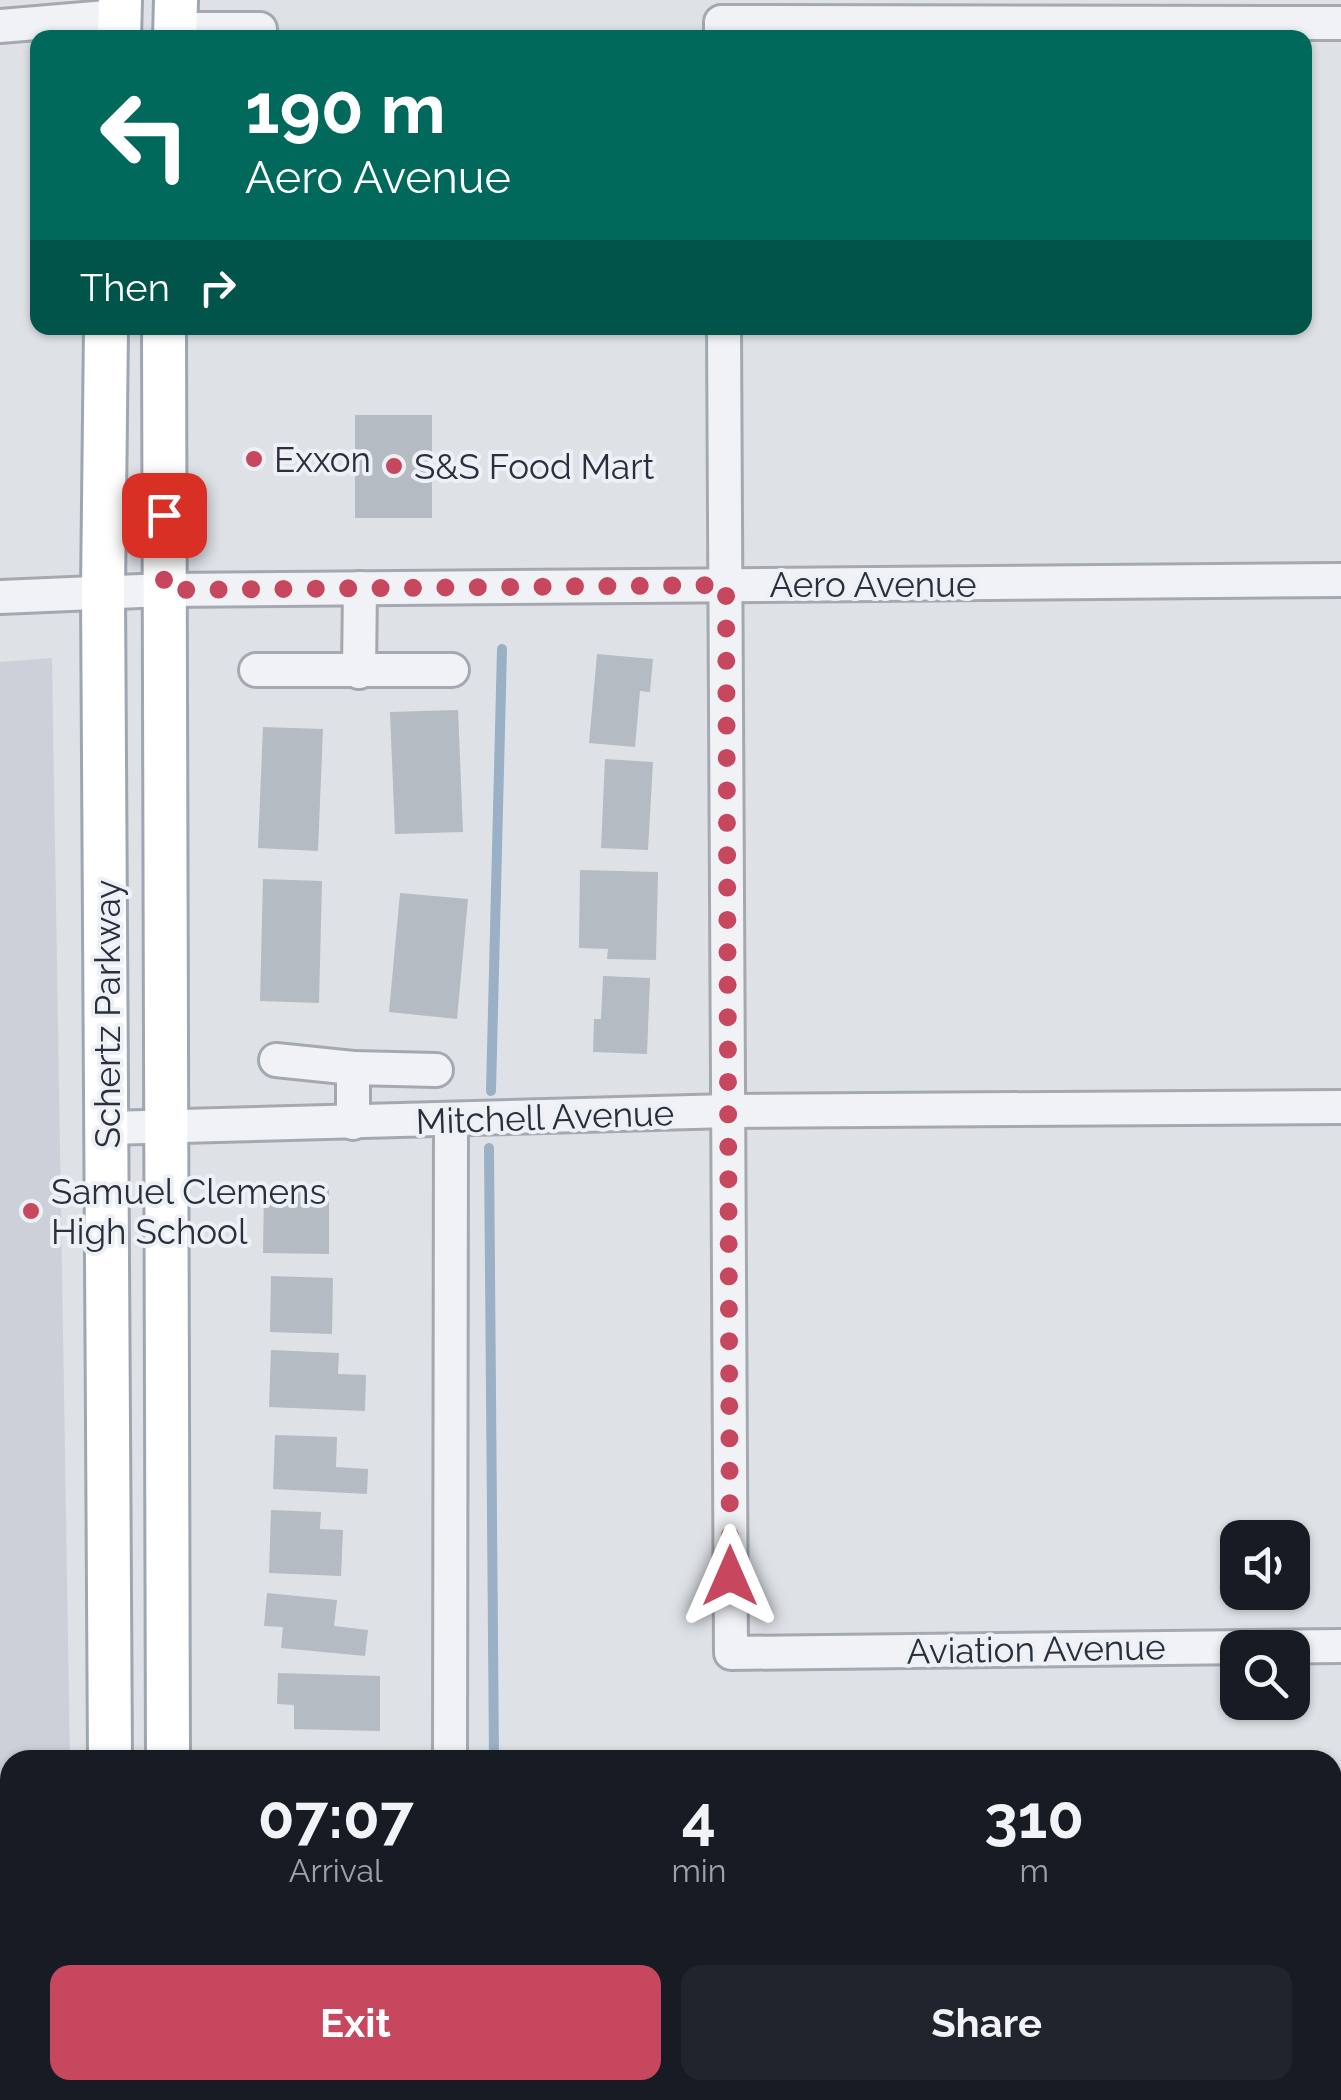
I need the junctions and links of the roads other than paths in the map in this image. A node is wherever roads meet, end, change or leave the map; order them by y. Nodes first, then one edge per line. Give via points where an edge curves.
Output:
1 (119, 18) edge
2 (176, 22) edge
3 (261, 22) edge
4 (1341, 24) edge
5 (0, 26) edge
6 (721, 30) edge
7 (106, 335) edge
8 (164, 335) edge
9 (724, 335) edge
10 (1341, 580) edge
11 (726, 585) junction
12 (360, 588) junction
13 (164, 590) junction
14 (103, 592) junction
15 (0, 597) edge
16 (256, 670) dead end
17 (452, 670) dead end
18 (359, 672) junction
19 (276, 1060) dead end
20 (353, 1068) junction
21 (436, 1070) dead end
22 (1341, 1107) edge
23 (729, 1111) junction
24 (450, 1121) junction
25 (353, 1123) junction
26 (166, 1126) junction
27 (108, 1128) junction
28 (1341, 1646) edge
29 (110, 1750) edge
30 (168, 1750) edge
31 (450, 1750) edge

1 - 5 street
2 - 3 street
4 - 6 street
7 - 14 main road, Schertz Parkway
8 - 13 main road, Schertz Parkway
9 - 11 street
10 - 11 street, Aero Avenue
11 - 12 street, Aero Avenue
11 - 23 street
12 - 13 street, Aero Avenue
12 - 18 street
13 - 14 street, Aero Avenue
13 - 26 main road, Schertz Parkway
14 - 15 street, Aero Avenue
14 - 27 main road, Schertz Parkway
16 - 18 street
17 - 18 street
19 - 20 street
20 - 21 street
20 - 25 street
22 - 23 street, Mitchell Avenue
23 - 24 street, Mitchell Avenue
23 - 28 street, Aviation Avenue via 730,1653
24 - 25 street, Mitchell Avenue
24 - 31 street
25 - 26 street, Mitchell Avenue
26 - 27 street, Mitchell Avenue
26 - 30 main road, Schertz Parkway
27 - 29 main road, Schertz Parkway

